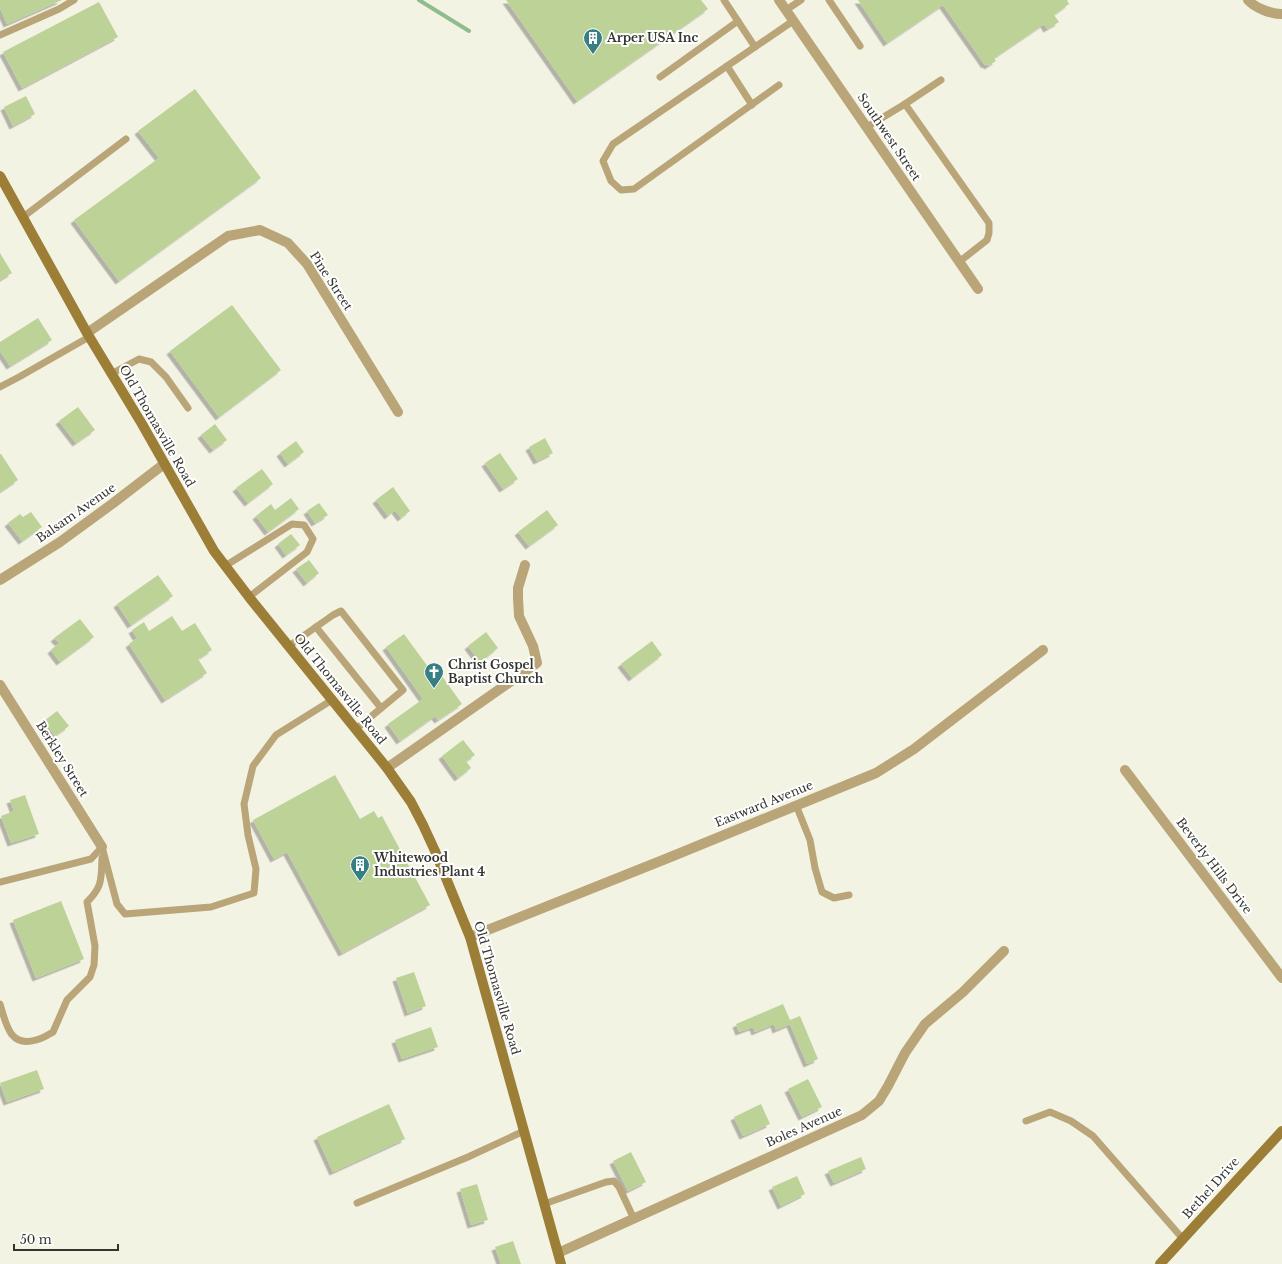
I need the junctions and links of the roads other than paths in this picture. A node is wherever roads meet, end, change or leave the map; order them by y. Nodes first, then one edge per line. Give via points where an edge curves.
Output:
1 (74, 0) edge
2 (724, 0) edge
3 (779, 0) edge
4 (801, 0) edge
5 (829, 0) edge
6 (1248, 0) edge
7 (786, 10) junction
8 (1282, 14) edge
9 (738, 21) junction
10 (793, 21) junction
11 (0, 35) edge
12 (860, 46) dead end
13 (755, 47) junction
14 (727, 66) junction
15 (660, 77) dead end
16 (941, 80) dead end
17 (779, 85) dead end
18 (905, 104) junction
19 (752, 105) junction
20 (867, 127) junction
21 (126, 139) dead end
22 (0, 176) edge
23 (23, 217) junction
24 (959, 262) junction
25 (978, 289) dead end
26 (88, 335) junction
27 (111, 374) junction
28 (0, 387) edge
29 (188, 408) dead end
30 (398, 412) dead end
31 (164, 464) junction
32 (525, 565) dead end
33 (225, 566) junction
34 (0, 580) edge
35 (249, 597) junction
36 (316, 627) junction
37 (289, 646) junction
38 (1043, 650) dead end
39 (0, 685) edge
40 (332, 700) junction
41 (381, 708) junction
42 (356, 729) junction
43 (387, 768) junction
44 (1125, 770) dead end
45 (796, 806) junction
46 (102, 848) junction
47 (0, 882) edge
48 (849, 895) dead end
49 (470, 937) junction
50 (1004, 951) dead end
51 (1282, 978) edge
52 (0, 1004) edge
53 (1026, 1121) dead end
54 (1282, 1130) edge
55 (524, 1132) junction
56 (357, 1203) dead end
57 (544, 1204) junction
58 (634, 1219) junction
59 (1183, 1239) junction
60 (558, 1253) junction
61 (561, 1264) edge
62 (1160, 1264) edge

1 - 11 lane
2 - 9 lane
3 - 7 street, Southwest Street
4 - 7 lane
5 - 12 lane
6 - 8 street via 1253,6
7 - 10 street, Southwest Street
9 - 13 lane
9 - 15 lane
10 - 13 lane
10 - 20 street, Southwest Street
13 - 14 lane
14 - 19 lane
14 - 19 lane via 613,144 603,161 611,181 622,190 634,189
16 - 18 lane
17 - 19 lane
18 - 20 lane
18 - 24 lane via 988,223 987,240
20 - 24 street, Southwest Street
21 - 23 lane
22 - 23 street, Old Thomasville Road
23 - 26 street, Old Thomasville Road
24 - 25 street, Southwest Street
26 - 27 street, Old Thomasville Road
26 - 28 lane
26 - 30 street, Pine Street via 228,236 260,230 288,243 307,264
27 - 29 lane via 140,359 150,362 166,377
27 - 31 street, Old Thomasville Road
31 - 33 street, Old Thomasville Road
31 - 34 street, Balsam Avenue via 60,542
32 - 43 street via 518,588 520,616 533,646 537,663
33 - 35 street, Old Thomasville Road
33 - 35 lane via 292,524 304,525 313,539 307,552
35 - 37 street, Old Thomasville Road
36 - 37 lane
36 - 41 lane
36 - 41 lane via 341,611 403,690
37 - 40 street, Old Thomasville Road
38 - 45 street, Eastward Avenue via 914,749 876,772
39 - 46 street, Berkley Street
40 - 42 street, Old Thomasville Road
40 - 46 lane via 276,735 254,766 244,804 256,869 254,893 210,907 125,914 117,904
41 - 42 lane
42 - 43 street, Old Thomasville Road
43 - 49 street, Old Thomasville Road via 410,802 436,851
44 - 51 street, Beverly Hills Drive
45 - 48 lane via 810,840 822,892 834,898
45 - 49 street, Eastward Avenue
46 - 47 lane via 91,859
46 - 52 lane via 102,880 96,893 87,902 95,946 94,965 90,977 67,1000 53,1032 36,1040 21,1042 12,1036
49 - 55 street, Old Thomasville Road
50 - 58 street, Boles Avenue via 963,992 925,1024 905,1053 879,1101 862,1114
53 - 59 lane via 1050,1112 1093,1136
54 - 59 street, Bethel Drive
55 - 56 lane
55 - 57 street, Old Thomasville Road
57 - 58 lane via 614,1181
57 - 60 street, Old Thomasville Road
58 - 60 street, Boles Avenue
59 - 62 street, Bethel Drive
60 - 61 street, Old Thomasville Road

